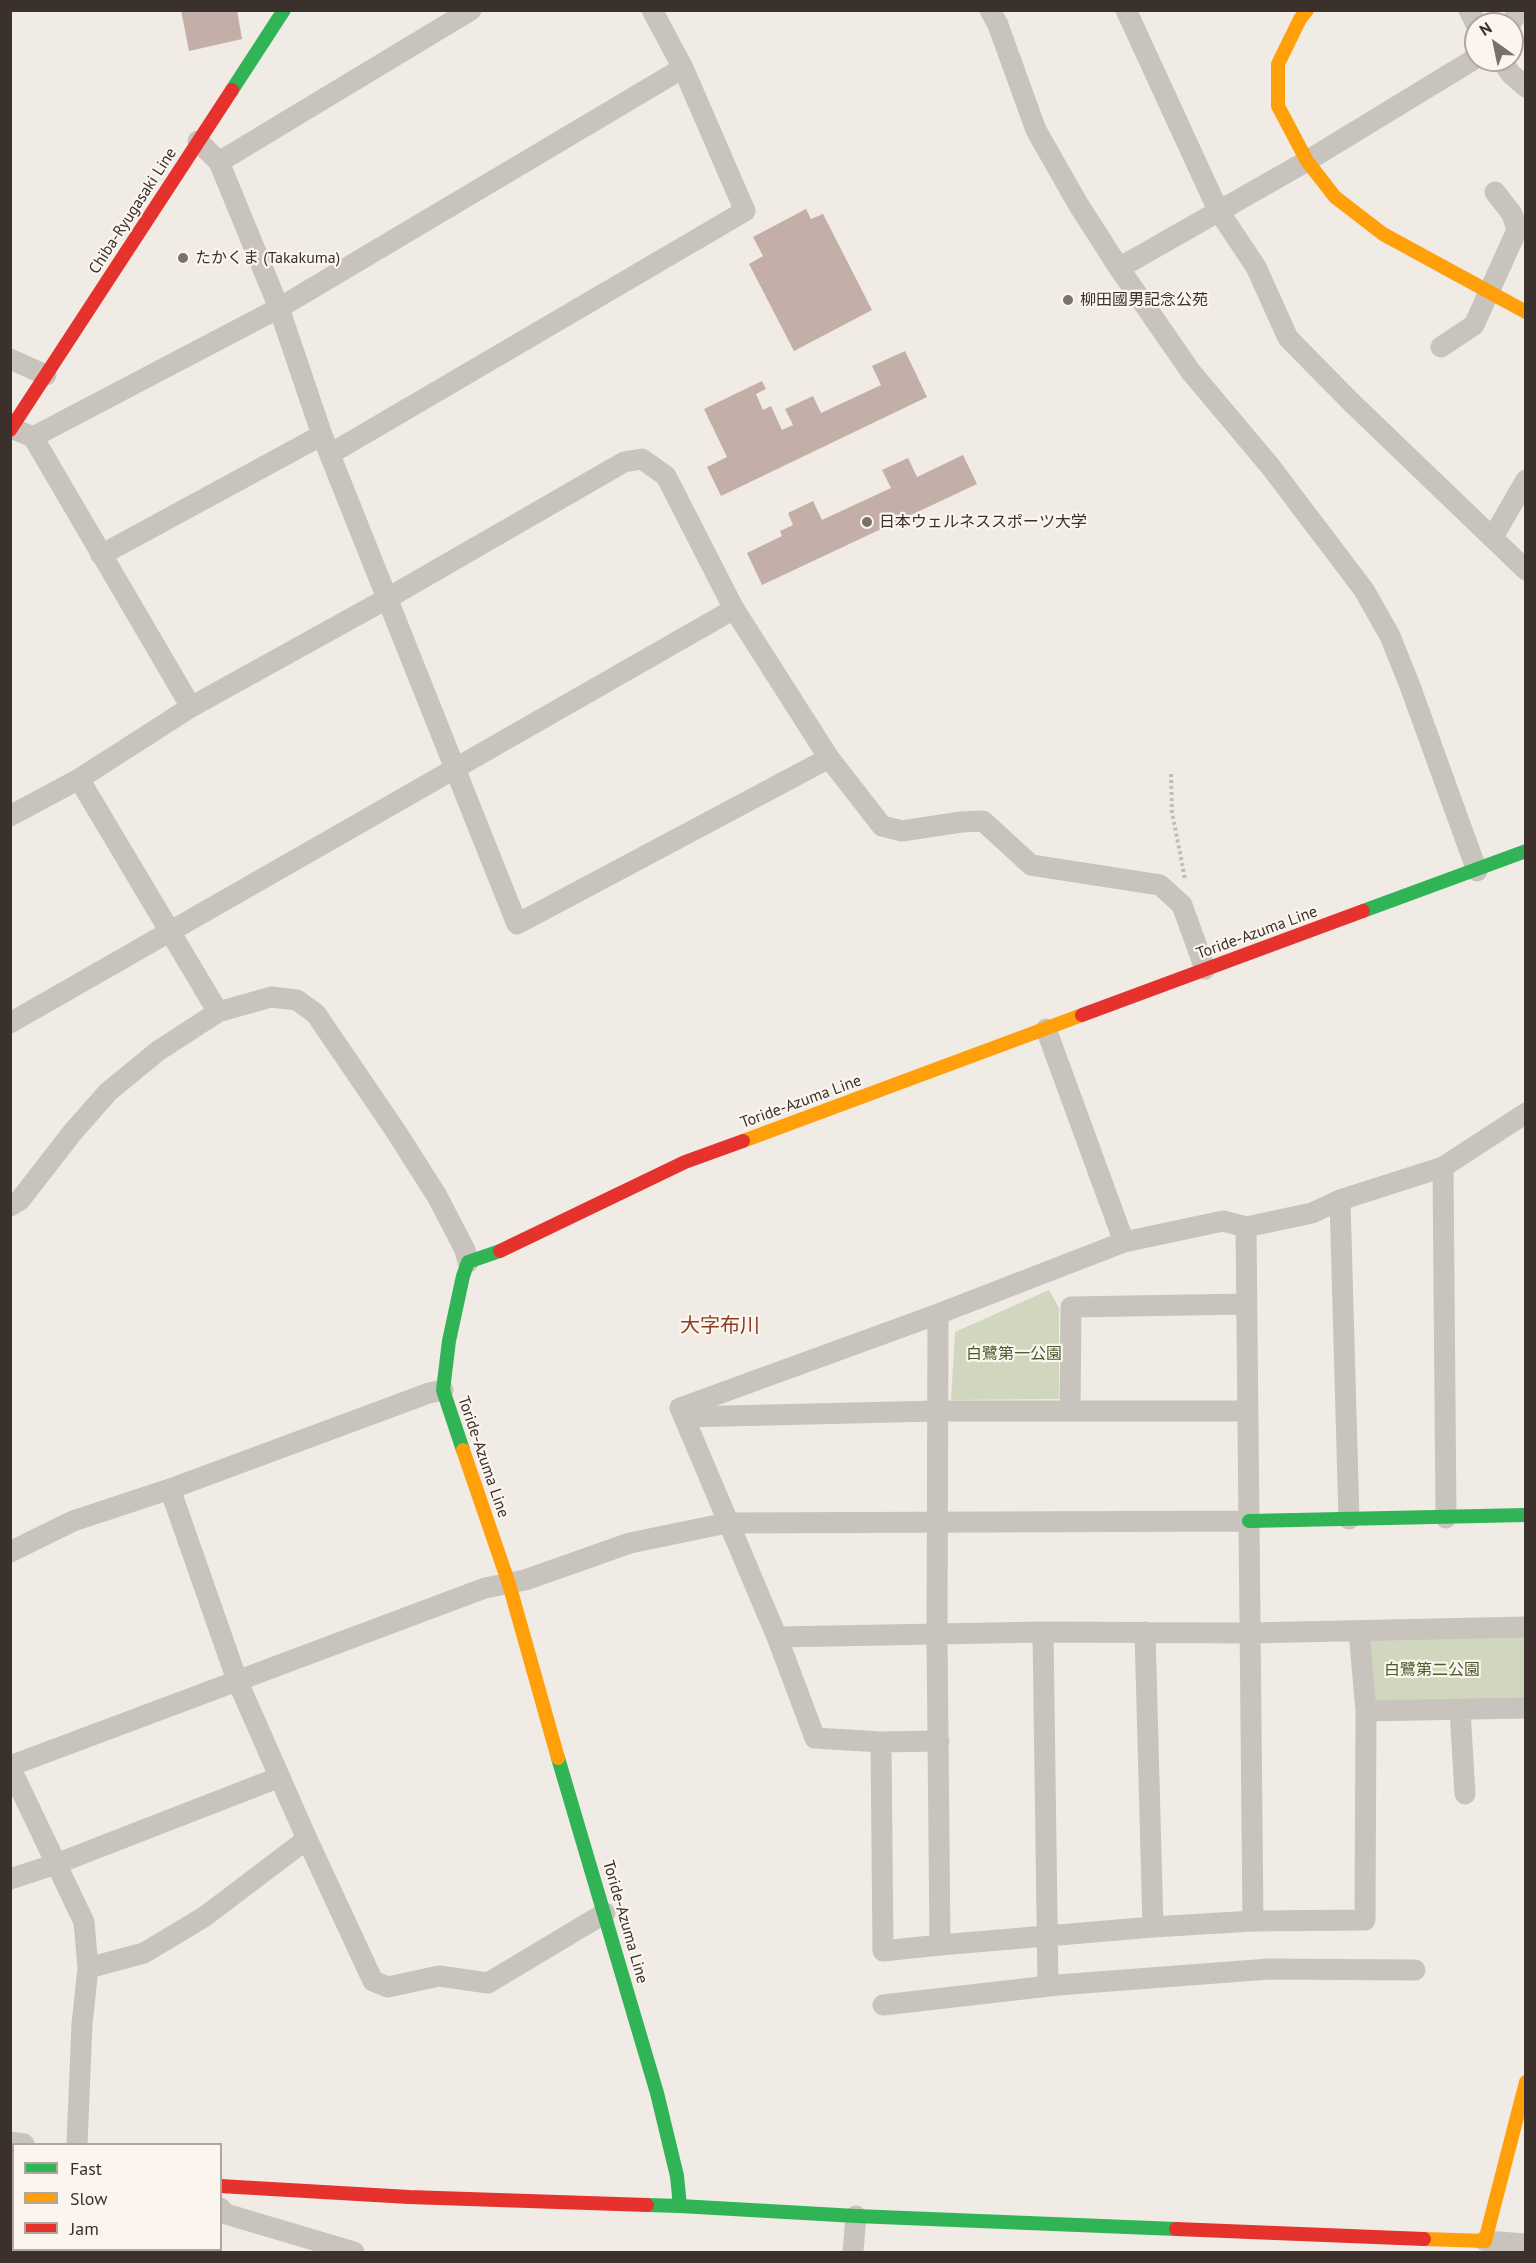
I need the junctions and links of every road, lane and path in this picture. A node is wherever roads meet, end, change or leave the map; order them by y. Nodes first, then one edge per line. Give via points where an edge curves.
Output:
1 (284, 10) edge
2 (471, 10) edge
3 (652, 10) edge
4 (990, 10) edge
5 (1126, 10) edge
6 (1307, 10) edge
7 (1464, 65) edge
8 (683, 68) junction
9 (1510, 72) edge
10 (1526, 87) edge
11 (198, 141) junction
12 (1307, 161) junction
13 (219, 162) junction
14 (1495, 192) dead end
15 (1218, 210) junction
16 (1119, 268) junction
17 (1490, 292) junction
18 (279, 308) junction
19 (1526, 312) edge
20 (1441, 347) dead end
21 (10, 359) edge
22 (46, 375) junction
23 (11, 429) edge
24 (322, 435) junction
25 (33, 437) junction
26 (330, 454) junction
27 (1526, 480) edge
28 (1493, 537) junction
29 (101, 555) junction
30 (1526, 570) edge
31 (388, 597) junction
32 (734, 609) junction
33 (191, 707) junction
34 (829, 758) junction
35 (456, 768) junction
36 (1171, 774) dead end
37 (79, 779) junction
38 (10, 816) edge
39 (1526, 851) edge
40 (1478, 871) junction
41 (1187, 889) dead end
42 (169, 932) junction
43 (1205, 969) junction
44 (218, 1012) junction
45 (10, 1023) edge
46 (1046, 1029) junction
47 (1526, 1113) edge
48 (1443, 1167) junction
49 (1340, 1200) junction
50 (10, 1206) edge
51 (1246, 1227) junction
52 (1124, 1242) junction
53 (468, 1262) junction
54 (1247, 1304) junction
55 (938, 1314) junction
56 (443, 1390) junction
57 (937, 1411) junction
58 (1070, 1411) junction
59 (1248, 1411) junction
60 (684, 1417) junction
61 (170, 1489) junction
62 (1526, 1515) edge
63 (1446, 1518) junction
64 (1349, 1519) junction
65 (1249, 1521) junction
66 (727, 1523) junction
67 (937, 1524) junction
68 (10, 1552) edge
69 (509, 1584) junction
70 (1526, 1628) edge
71 (1359, 1631) junction
72 (1042, 1632) junction
73 (1145, 1632) junction
74 (1249, 1633) junction
75 (936, 1635) junction
76 (777, 1637) junction
77 (237, 1680) junction
78 (1526, 1708) edge
79 (1460, 1710) junction
80 (1366, 1711) junction
81 (939, 1741) junction
82 (881, 1742) junction
83 (10, 1767) edge
84 (280, 1777) junction
85 (1465, 1794) dead end
86 (307, 1839) junction
87 (56, 1864) junction
88 (10, 1879) edge
89 (605, 1913) junction
90 (1253, 1921) junction
91 (1153, 1927) junction
92 (1048, 1935) junction
93 (940, 1945) junction
94 (88, 1968) junction
95 (1415, 1970) dead end
96 (1048, 1986) junction
97 (883, 2005) dead end
98 (1526, 2082) edge
99 (77, 2143) edge
100 (222, 2186) edge
101 (680, 2206) junction
102 (222, 2210) edge
103 (856, 2216) junction
104 (1485, 2241) junction
105 (1526, 2244) edge
106 (354, 2253) edge
107 (853, 2253) edge

1 - 11 main road, Chiba-Ryugasaki Line
2 - 13 street
3 - 8 street
4 - 16 street via 1036,130
5 - 15 street
6 - 12 main road via 1278,64 1278,106
7 - 12 street
8 - 18 street
8 - 26 street via 745,211
9 - 10 street
11 - 13 street
11 - 22 main road, Chiba-Ryugasaki Line
12 - 15 street
12 - 17 main road via 1335,198 1383,234
13 - 18 street
14 - 17 street via 1512,214 1517,230
15 - 16 street
15 - 28 street via 1256,267 1288,338
16 - 40 street via 1191,372 1270,466 1364,590 1390,636
17 - 19 main road
17 - 20 street via 1474,325
18 - 24 street
18 - 25 street
21 - 22 street
22 - 23 main road, Chiba-Ryugasaki Line
23 - 25 street
24 - 26 street
24 - 29 street
25 - 29 street
26 - 31 street
27 - 28 street
28 - 30 street
29 - 33 street
31 - 32 street via 624,462 642,459 666,476
31 - 33 street
31 - 35 street
32 - 34 street
32 - 35 street
33 - 37 street
34 - 35 street via 517,924
34 - 43 street via 882,826 902,831 983,821 1031,865 1160,885 1182,906
35 - 42 street
36 - 41 path via 1172,812
37 - 38 street
37 - 42 street
39 - 40 main road, Toride-Azuma Line
40 - 43 main road, Toride-Azuma Line
42 - 44 street
42 - 45 street
43 - 46 main road, Toride-Azuma Line
44 - 50 street via 158,1051 108,1092 20,1200
44 - 53 street via 271,997 297,1000 316,1014 437,1196
46 - 52 street
46 - 53 main road, Toride-Azuma Line via 685,1162 501,1251
47 - 48 street
48 - 49 street
48 - 63 street
49 - 51 street via 1312,1214
49 - 64 street
51 - 52 street via 1223,1221
51 - 54 street
52 - 55 street
53 - 56 main road, Toride-Azuma Line via 449,1341
54 - 58 street via 1071,1307
54 - 59 street
55 - 57 street
55 - 60 street via 680,1408
56 - 61 street
56 - 69 main road, Toride-Azuma Line
57 - 58 street
57 - 60 street
57 - 67 street
58 - 59 street
59 - 65 street
60 - 66 street
61 - 68 street via 74,1521
61 - 77 street
62 - 63 main road
63 - 64 main road
64 - 65 main road
65 - 67 street
65 - 74 street
66 - 67 street
66 - 69 street via 630,1543
66 - 76 street
67 - 75 street
69 - 77 street via 485,1588
69 - 89 main road, Toride-Azuma Line
70 - 71 street
71 - 74 street
71 - 80 street
72 - 73 street
72 - 75 street
72 - 92 street
73 - 74 street
73 - 91 street
74 - 90 street
75 - 76 street
75 - 81 street
76 - 82 street via 815,1738
77 - 83 street
77 - 84 street
78 - 79 street
79 - 80 street
79 - 85 street
80 - 90 street via 1365,1920
81 - 82 street
81 - 93 street
82 - 93 street via 883,1951
83 - 87 street
84 - 86 street
84 - 87 street
86 - 89 street via 366,1969 373,1981 388,1987 439,1976 488,1983
86 - 94 street via 204,1917 144,1953
87 - 88 street
87 - 94 street via 84,1922
89 - 101 main road, Toride-Azuma Line via 657,2093 677,2176
90 - 91 street
91 - 92 street
92 - 93 street
92 - 96 street
94 - 99 street
95 - 96 street via 1269,1969
96 - 97 street
98 - 104 main road
100 - 101 main road
101 - 103 main road
102 - 106 street
103 - 104 main road
103 - 107 street
104 - 105 street

